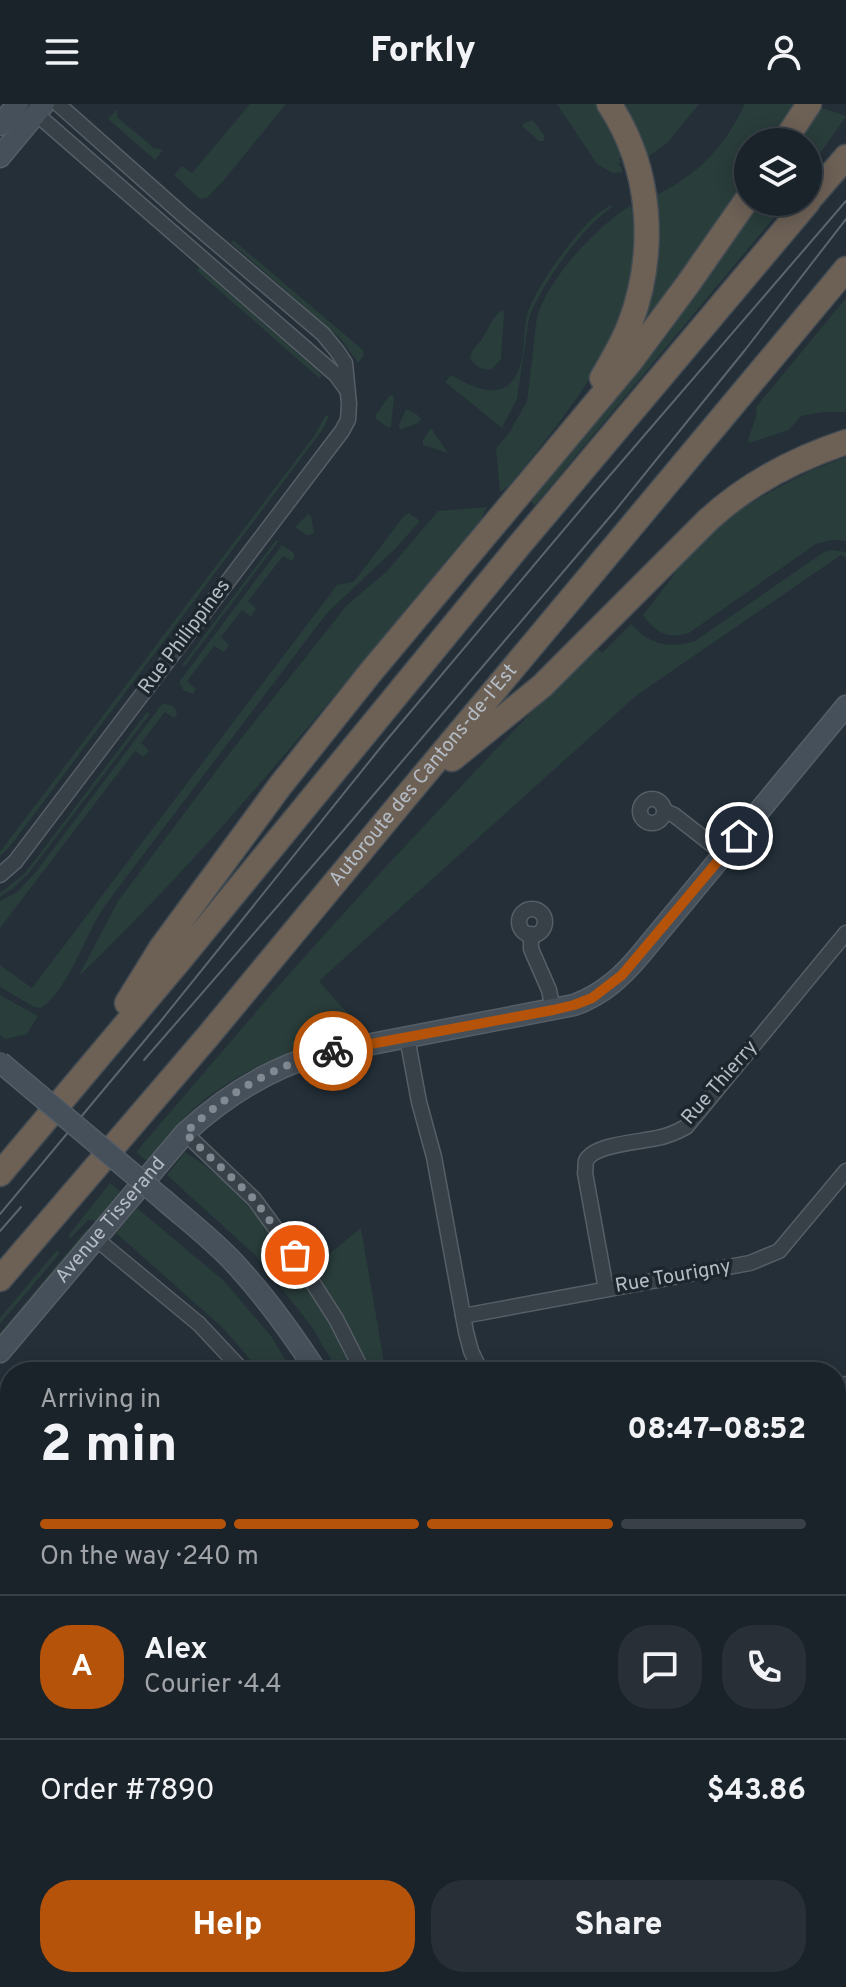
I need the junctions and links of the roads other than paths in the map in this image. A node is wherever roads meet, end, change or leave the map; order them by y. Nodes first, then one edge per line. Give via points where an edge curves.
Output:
1 (58, 104) edge
2 (609, 104) edge
3 (808, 105) edge
4 (31, 106) edge
5 (0, 125) edge
6 (793, 128) edge
7 (846, 151) edge
8 (0, 157) edge
9 (839, 165) edge
10 (822, 185) edge
11 (735, 216) edge
12 (796, 216) edge
13 (846, 269) edge
14 (347, 390) junction
15 (846, 442) edge
16 (553, 455) junction
17 (846, 706) edge
18 (404, 799) junction
19 (665, 811) dead end
20 (724, 854) junction
21 (0, 875) edge
22 (846, 933) edge
23 (531, 934) dead end
24 (553, 1010) junction
25 (407, 1037) junction
26 (0, 1062) edge
27 (87, 1069) junction
28 (185, 1133) junction
29 (846, 1171) edge
30 (0, 1174) edge
31 (95, 1238) junction
32 (0, 1279) edge
33 (606, 1289) junction
34 (463, 1316) junction
35 (0, 1352) edge
36 (235, 1362) edge
37 (311, 1362) edge
38 (358, 1362) edge
39 (476, 1362) edge

1 - 14 street, Rue Philippines via 323,334 345,363
2 - 16 highway via 635,158 645,200 645,262 630,323
3 - 6 highway
4 - 5 street
4 - 8 street
4 - 14 street
7 - 9 highway
9 - 10 highway
11 - 16 highway via 630,362
12 - 27 highway
13 - 18 highway, Autoroute des Cantons-de-l'Est
14 - 21 street, Rue Philippines via 348,420 342,431
15 - 18 highway via 789,465 729,502 542,686
16 - 27 highway via 280,786 161,948
17 - 20 street, Avenue Tisserand
18 - 32 highway, Autoroute des Cantons-de-l'Est
19 - 20 street
20 - 24 street, Avenue Tisserand via 618,980 587,1000
22 - 33 street, Rue Thierry via 686,1127 659,1138 603,1148 586,1161
23 - 24 street via 531,949
24 - 25 street, Avenue Tisserand
25 - 28 street, Avenue Tisserand via 289,1064 234,1093
25 - 34 street
26 - 37 street, bridge via 208,1237 289,1327
27 - 30 highway
28 - 31 street, Avenue Tisserand
28 - 38 street via 254,1199 336,1319
29 - 33 street, Rue Tourigny via 779,1251 750,1263
31 - 35 street, Avenue Tisserand
31 - 36 street via 199,1324
33 - 34 street, Rue Tourigny
34 - 39 street

